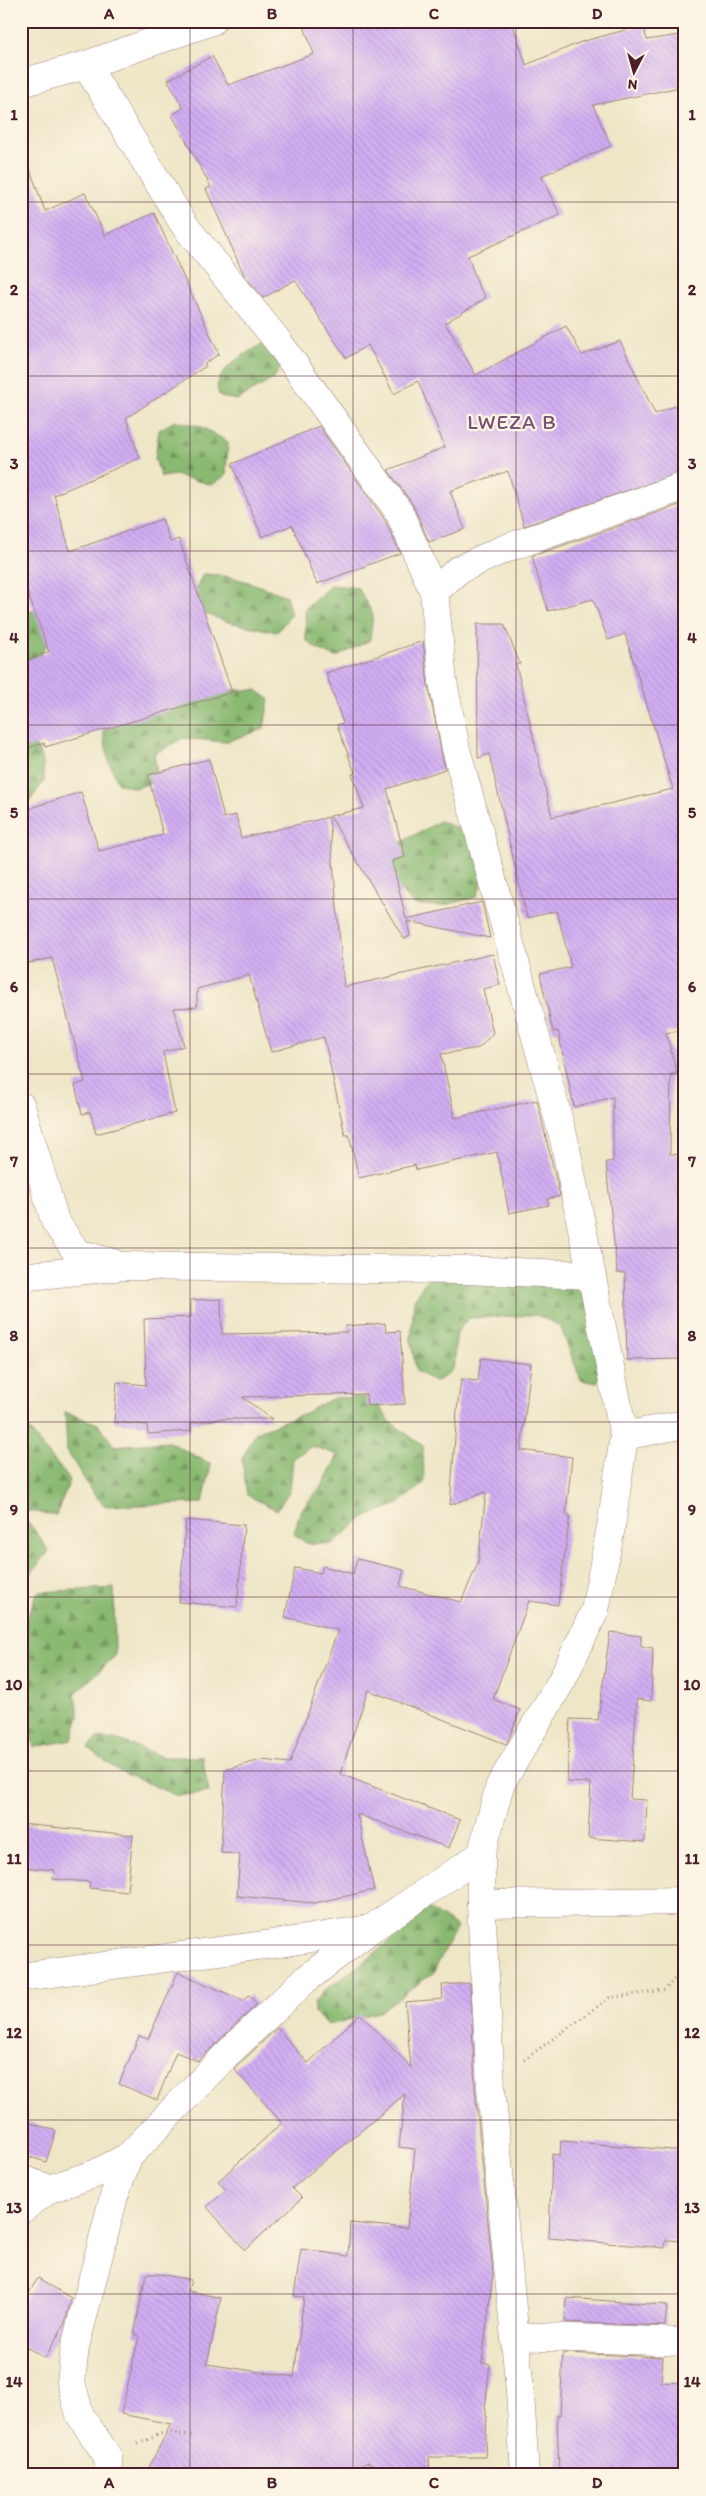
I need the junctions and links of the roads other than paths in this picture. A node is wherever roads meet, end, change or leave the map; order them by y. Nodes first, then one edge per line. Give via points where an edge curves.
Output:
1 (212, 21) edge
2 (86, 65) junction
3 (21, 83) edge
4 (685, 486) edge
5 (434, 592) junction
6 (21, 1106) edge
7 (123, 1266) junction
8 (592, 1275) junction
9 (21, 1277) edge
10 (685, 1424) edge
11 (624, 1436) junction
12 (482, 1855) junction
13 (685, 1901) edge
14 (481, 1904) junction
15 (372, 1928) junction
16 (21, 1977) edge
17 (128, 2157) junction
18 (21, 2179) edge
19 (49, 2189) junction
20 (21, 2210) edge
21 (515, 2336) junction
22 (685, 2342) edge
23 (108, 2466) edge
24 (525, 2475) edge

1 - 2 street
2 - 3 street
2 - 5 street via 185,226 277,340 400,512
4 - 5 street via 504,549 458,570
5 - 8 street via 443,682 456,749 564,1139
6 - 7 street via 55,1221 77,1253
7 - 8 street
7 - 9 street
8 - 11 street
10 - 11 street
11 - 12 street via 595,1610 562,1680 500,1785
12 - 14 street
12 - 15 street
13 - 14 street
14 - 21 street via 491,2088
15 - 16 street
15 - 17 street via 305,1980 232,2049
17 - 19 street via 97,2173
17 - 23 street via 114,2196 78,2338 71,2382 80,2415
18 - 19 street
19 - 20 street
21 - 22 street
21 - 24 street

